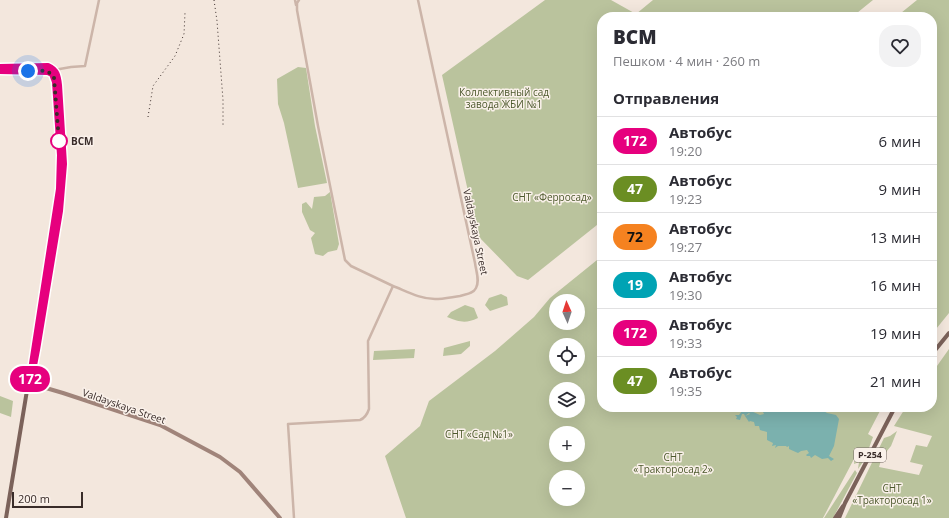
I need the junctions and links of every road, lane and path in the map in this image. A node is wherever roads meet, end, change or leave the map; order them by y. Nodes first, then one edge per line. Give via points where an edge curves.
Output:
1 (99, 0) edge
2 (295, 0) edge
3 (299, 0) edge
4 (418, 0) edge
5 (297, 10) junction
6 (0, 67) edge
7 (0, 71) edge
8 (53, 72) junction
9 (393, 286) junction
10 (949, 332) edge
11 (937, 348) edge
12 (29, 383) junction
13 (891, 412) edge
14 (845, 503) junction
15 (6, 518) edge
16 (280, 518) edge
17 (294, 518) edge
18 (836, 518) edge
19 (839, 518) edge

1 - 8 street via 85,66
2 - 5 street
3 - 5 street
4 - 9 street, Valdayskaya Street via 478,280 472,292 444,299 428,299
5 - 9 street, Valdayskaya Street via 345,260 351,266
6 - 8 main road via 48,66
7 - 8 main road
8 - 12 main road via 57,73 59,85 63,189 39,342
9 - 17 street via 368,340 369,409 364,419 288,424
10 - 11 main road
12 - 15 main road
12 - 16 street, Valdayskaya Street via 160,425 220,457 240,472
13 - 14 main road, Р-254
14 - 18 main road, Р-254
14 - 19 main road, Р-254

